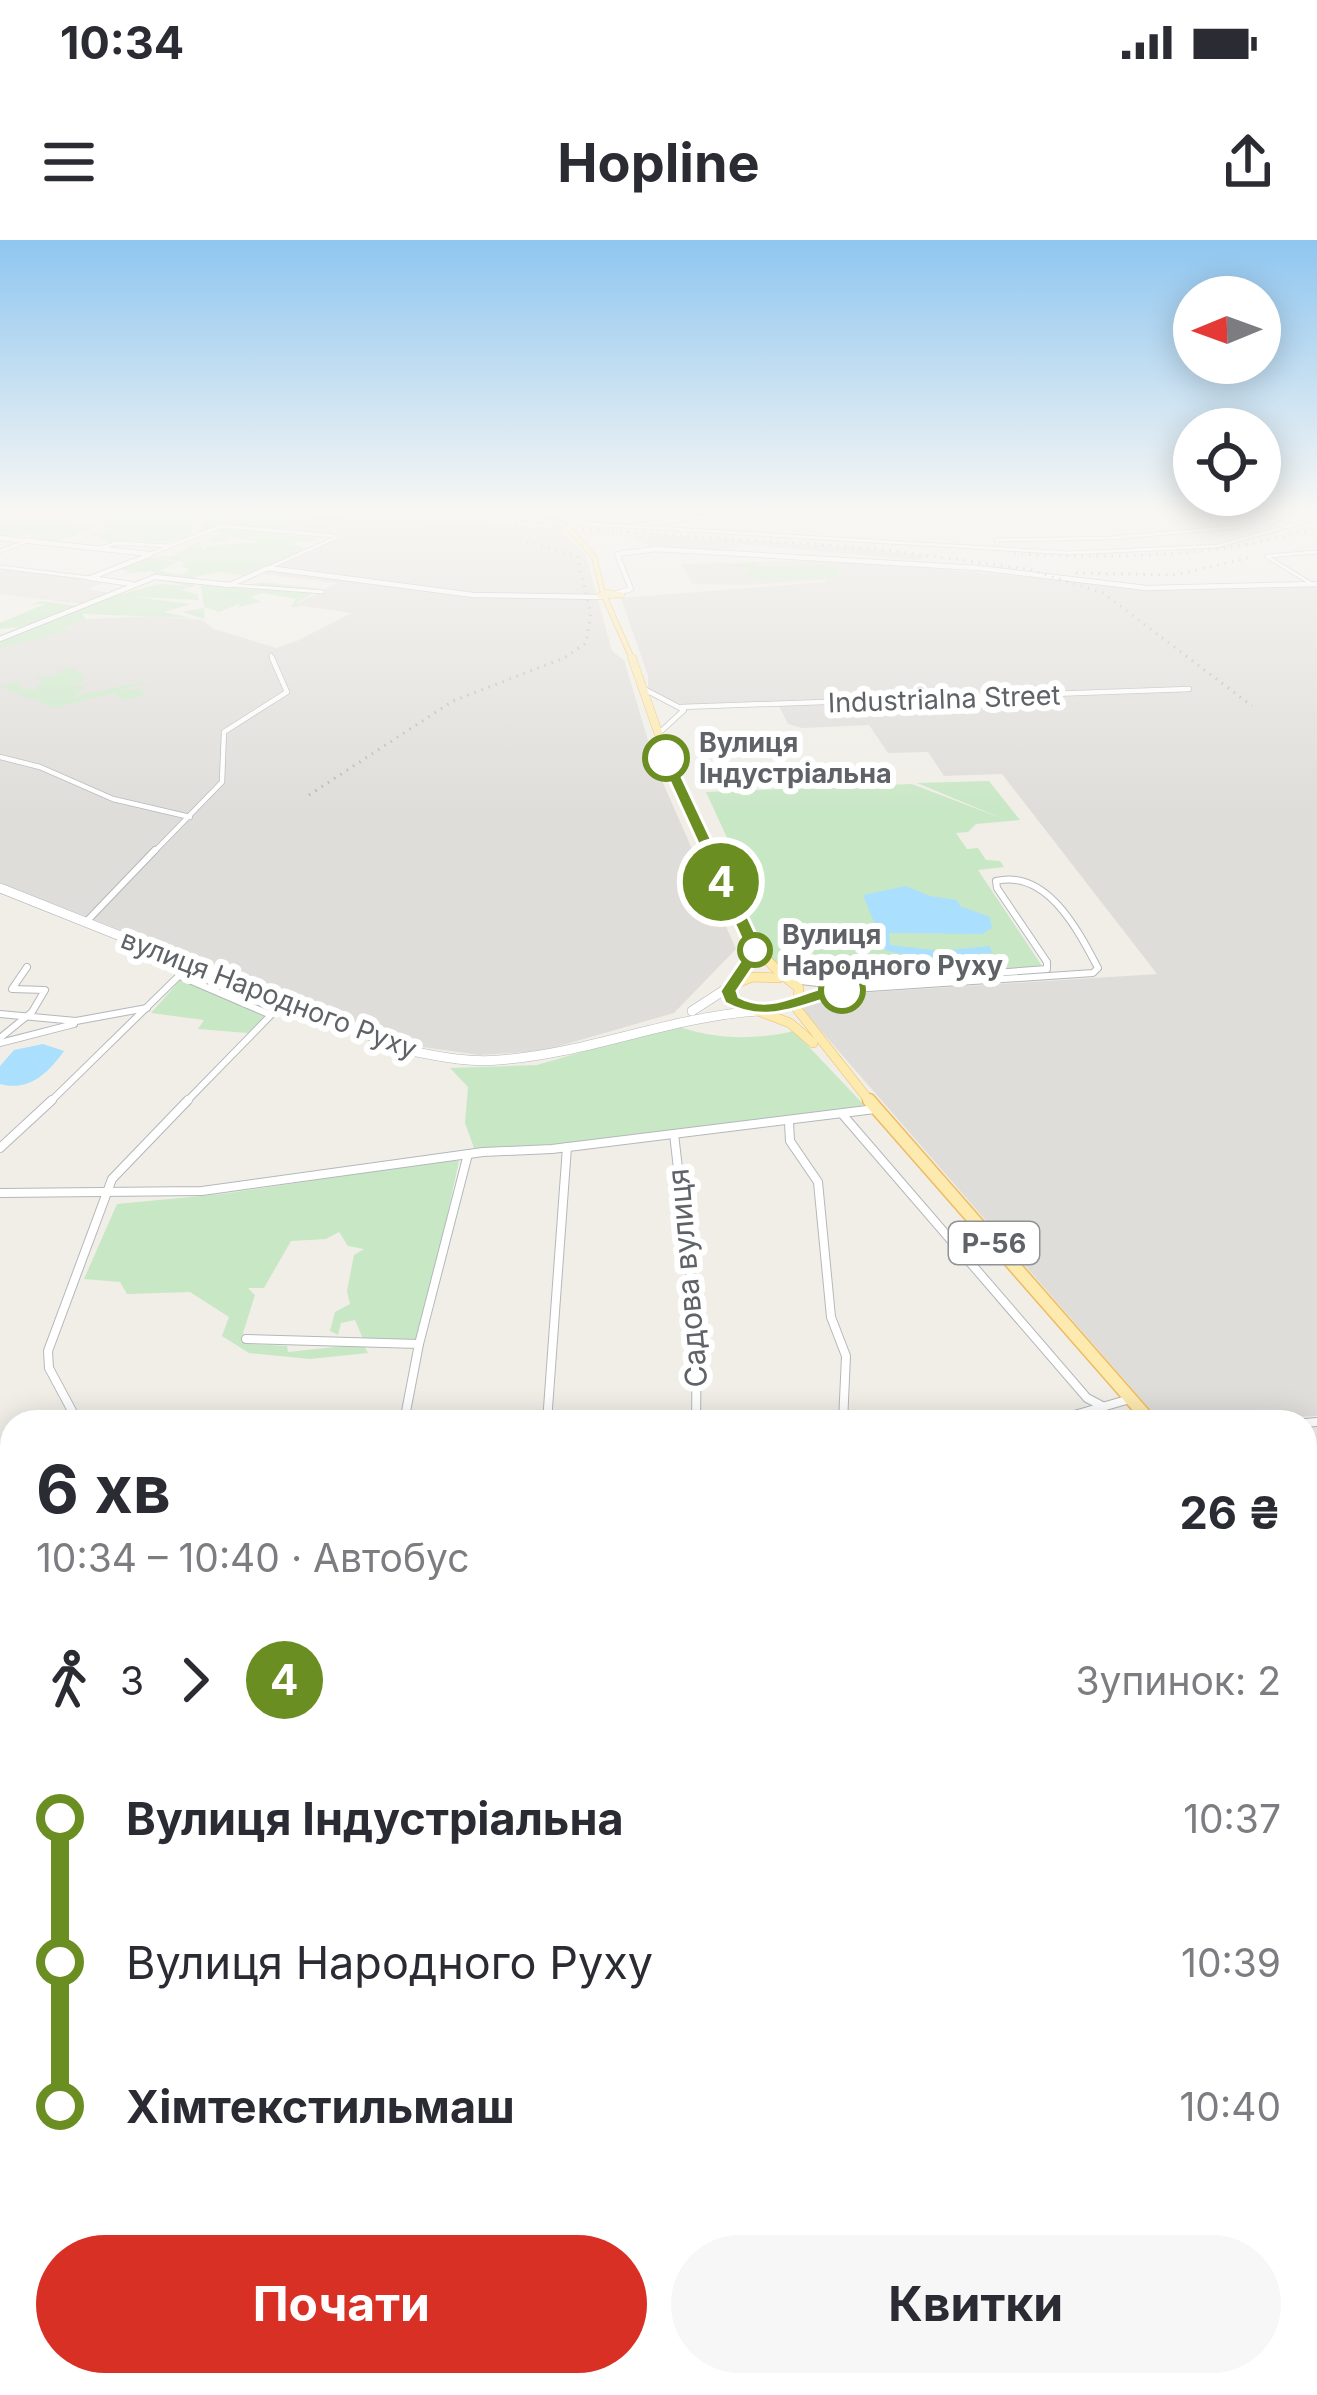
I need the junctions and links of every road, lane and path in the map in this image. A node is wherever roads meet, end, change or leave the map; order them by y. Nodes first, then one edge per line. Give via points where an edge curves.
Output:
1 (65, 613) edge
2 (614, 613) edge
3 (0, 639) edge
4 (271, 656) dead end
5 (642, 688) junction
6 (1189, 689) dead end
7 (667, 700) junction
8 (647, 702) junction
9 (683, 710) junction
10 (676, 719) junction
11 (653, 720) junction
12 (658, 734) junction
13 (0, 757) edge
14 (190, 818) junction
15 (0, 888) edge
16 (86, 922) junction
17 (755, 951) junction
18 (191, 964) junction
19 (1049, 965) junction
20 (27, 968) dead end
21 (1079, 974) junction
22 (180, 976) junction
23 (786, 980) junction
24 (732, 986) junction
25 (800, 1000) junction
26 (150, 1007) junction
27 (759, 1011) junction
28 (0, 1014) edge
29 (30, 1016) junction
30 (684, 1016) junction
31 (76, 1021) junction
32 (0, 1041) edge
33 (837, 1064) junction
34 (876, 1109) junction
35 (842, 1114) junction
36 (789, 1122) junction
37 (674, 1134) junction
38 (568, 1147) junction
39 (0, 1148) edge
40 (468, 1154) junction
41 (106, 1191) junction
42 (0, 1192) edge
43 (246, 1339) dead end
44 (419, 1344) junction
45 (1131, 1399) junction
46 (1104, 1406) junction
47 (72, 1410) edge
48 (406, 1410) edge
49 (548, 1410) edge
50 (696, 1410) edge
51 (843, 1410) edge
52 (1090, 1410) edge
53 (1141, 1410) edge

1 - 3 street
2 - 5 main road, Р-56
4 - 14 street via 287,692 224,732 222,782
5 - 7 street
5 - 8 main road, Р-56
6 - 9 street, Industrialna Street
7 - 8 street
7 - 9 street
8 - 11 main road, Р-56
9 - 10 street
10 - 11 street
10 - 12 street
11 - 12 main road, Р-56
12 - 17 main road, Р-56
13 - 14 street via 113,800
14 - 16 street
15 - 16 street, вулиця Народного Руху
16 - 18 street, вулиця Народного Руху
17 - 23 main road, Р-56
17 - 24 main road
18 - 22 street
18 - 30 street, вулиця Народного Руху via 446,1059 549,1057
19 - 21 street
19 - 21 street via 998,878 1041,886 1096,963 1096,971
19 - 23 street via 1038,973 837,985
20 - 29 street via 12,989 45,990
21 - 25 street via 824,991
22 - 26 street
22 - 41 street via 268,1012 267,1022
23 - 24 main road via 752,977
23 - 25 main road, Р-56 via 799,988
24 - 27 main road, Р-56 via 731,1000
24 - 30 street, вулиця Народного Руху
25 - 27 main road
25 - 33 main road, Р-56 via 801,1017
26 - 31 street
26 - 39 street
27 - 30 street, вулиця Народного Руху
27 - 33 main road, Р-56 via 790,1023
28 - 29 street
29 - 31 street
29 - 32 street
31 - 32 street
33 - 34 main road, Р-56
34 - 35 street
34 - 45 main road, Р-56
35 - 36 street
35 - 46 street via 1087,1398
36 - 37 street
36 - 51 street via 790,1141 818,1182 831,1317 846,1356
37 - 38 street
37 - 50 street, Садова вулиця via 697,1333
38 - 40 street
38 - 49 street
40 - 41 street via 202,1191
40 - 44 street
41 - 42 street
41 - 47 street via 47,1351
43 - 44 street
44 - 48 street
45 - 46 street
45 - 53 main road, Р-56
46 - 52 street

